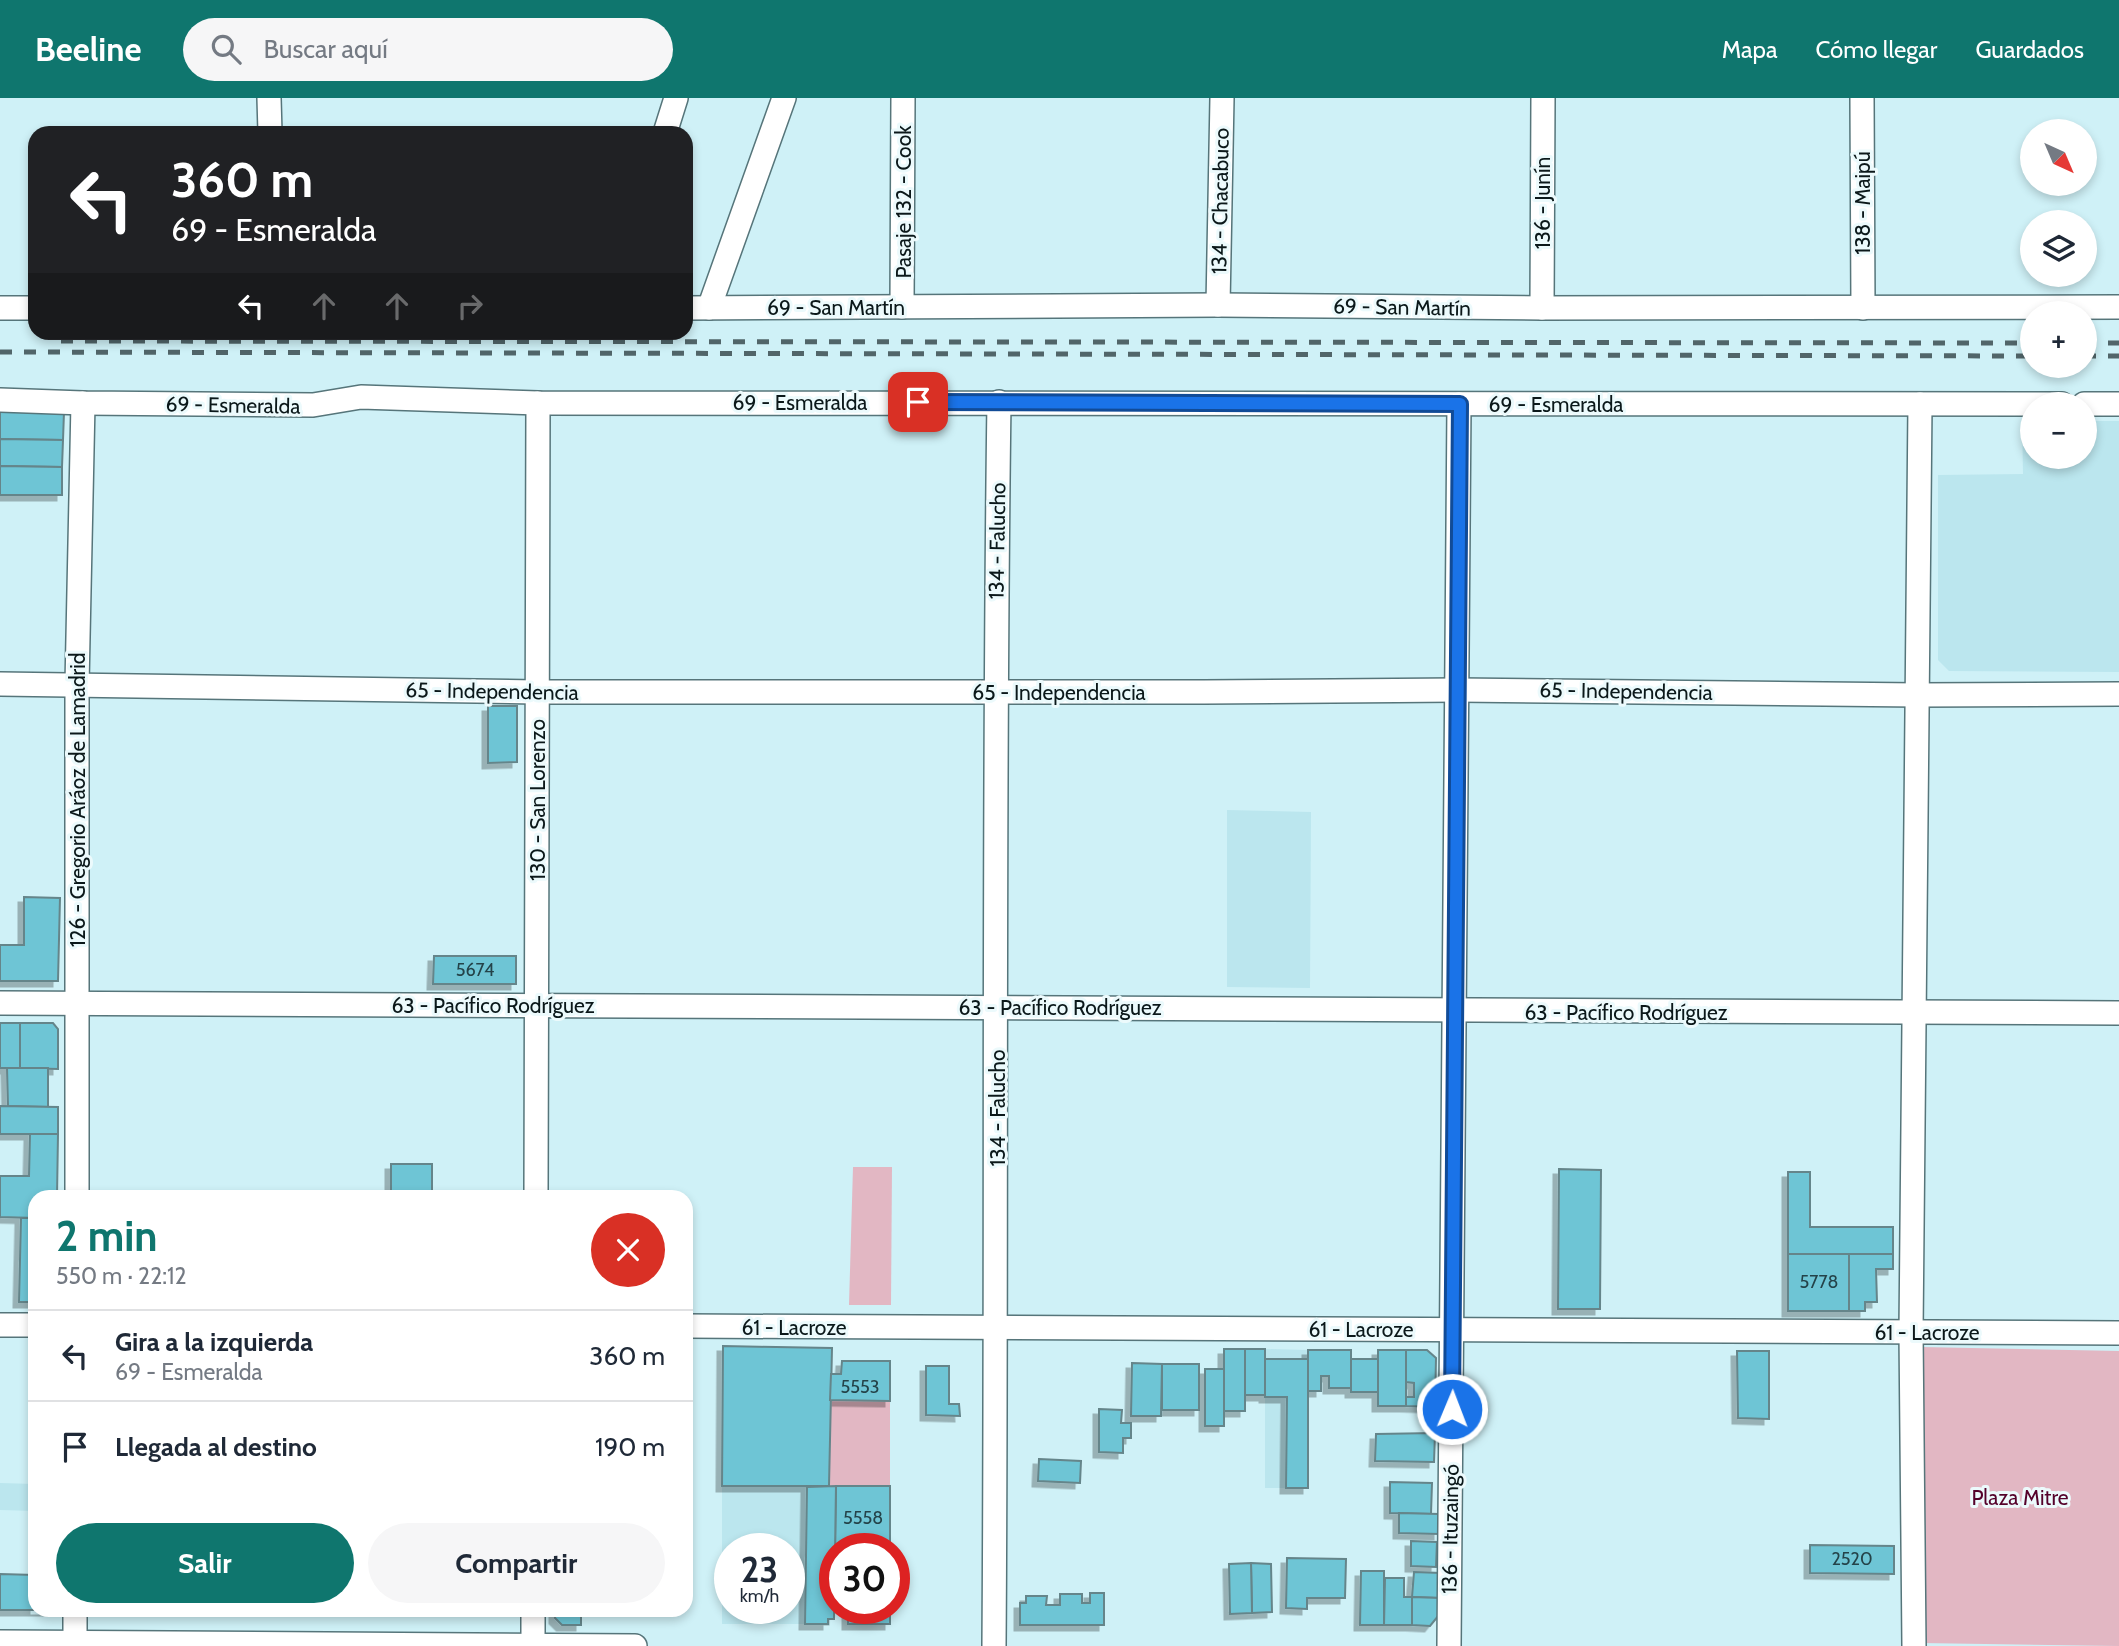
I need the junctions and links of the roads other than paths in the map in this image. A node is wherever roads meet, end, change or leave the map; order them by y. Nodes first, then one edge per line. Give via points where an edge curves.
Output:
1 (270, 98) edge
2 (676, 98) edge
3 (783, 98) edge
4 (903, 98) edge
5 (1222, 98) edge
6 (1543, 98) edge
7 (1862, 98) edge
8 (270, 126) edge
9 (667, 126) edge
10 (1218, 305) junction
11 (902, 307) junction
12 (2119, 307) edge
13 (0, 308) edge
14 (28, 308) edge
15 (698, 308) edge
16 (1542, 308) junction
17 (1863, 308) junction
18 (0, 390) edge
19 (361, 397) junction
20 (0, 400) edge
21 (538, 402) junction
22 (999, 402) junction
23 (83, 403) junction
24 (1460, 404) junction
25 (1920, 404) junction
26 (2020, 404) edge
27 (2097, 404) edge
28 (2119, 404) edge
29 (0, 684) edge
30 (77, 684) junction
31 (1458, 690) junction
32 (995, 691) junction
33 (536, 692) junction
34 (2119, 694) edge
35 (1918, 695) junction
36 (0, 1003) edge
37 (77, 1003) junction
38 (538, 1005) junction
39 (997, 1007) junction
40 (1454, 1012) junction
41 (1916, 1012) junction
42 (2119, 1013) edge
43 (77, 1190) edge
44 (536, 1190) edge
45 (0, 1325) edge
46 (28, 1325) edge
47 (693, 1326) edge
48 (996, 1328) junction
49 (1453, 1329) junction
50 (1912, 1332) junction
51 (2119, 1334) edge
52 (75, 1617) edge
53 (533, 1617) edge
54 (0, 1642) edge
55 (75, 1644) edge
56 (533, 1646) edge
57 (635, 1646) edge
58 (994, 1646) edge
59 (1449, 1646) edge
60 (1914, 1646) edge

1 - 8 street
2 - 9 street
3 - 15 street
4 - 11 street, Pasaje 132 - Cook
5 - 10 street, 134 - Chacabuco
6 - 16 street, 136 - Junín
7 - 17 street, 138 - Maipú
10 - 11 street, 69 - San Martín
10 - 16 street, 69 - San Martín
11 - 15 street, 69 - San Martín
12 - 17 street, 69 - San Martín
13 - 14 street
16 - 17 street, 69 - San Martín
18 - 19 street
19 - 21 street, 69 - Esmeralda
19 - 23 street, 69 - Esmeralda via 313,405
20 - 23 street, 69 - Esmeralda
21 - 22 street, 69 - Esmeralda
21 - 33 street, 130 - San Lorenzo
22 - 24 street, 69 - Esmeralda
22 - 32 street, 134 - Falucho
23 - 30 street, 126 - Gregorio Aráoz de Lamadrid
24 - 25 street, 69 - Esmeralda
24 - 31 street, 136 - Ituzaingó
25 - 26 street, 69 - Esmeralda
25 - 35 street
27 - 28 street
29 - 30 street, 65 - Independencia
30 - 33 street, 65 - Independencia
30 - 37 street, 126 - Gregorio Aráoz de Lamadrid
31 - 32 street, 65 - Independencia
31 - 35 street, 65 - Independencia
31 - 40 street, 136 - Ituzaingó
32 - 33 street, 65 - Independencia
32 - 39 street, 134 - Falucho
33 - 38 street, 130 - San Lorenzo
34 - 35 street, 65 - Independencia
35 - 41 street
36 - 37 street, 63 - Pacífico Rodríguez
37 - 38 street, 63 - Pacífico Rodríguez
37 - 43 street, 126 - Gregorio Aráoz de Lamadrid
38 - 39 street, 63 - Pacífico Rodríguez
38 - 44 street, 130 - San Lorenzo
39 - 40 street, 63 - Pacífico Rodríguez
39 - 48 street, 134 - Falucho
40 - 41 street, 63 - Pacífico Rodríguez
40 - 49 street, 136 - Ituzaingó
41 - 42 street, 63 - Pacífico Rodríguez
41 - 50 street
45 - 46 street
47 - 48 street, 61 - Lacroze
48 - 49 street, 61 - Lacroze
48 - 58 street, 134 - Falucho
49 - 50 street, 61 - Lacroze
49 - 59 street, 136 - Ituzaingó
50 - 51 street, 61 - Lacroze
50 - 60 street
52 - 55 street
53 - 56 street
54 - 55 street
55 - 56 street
56 - 57 street

